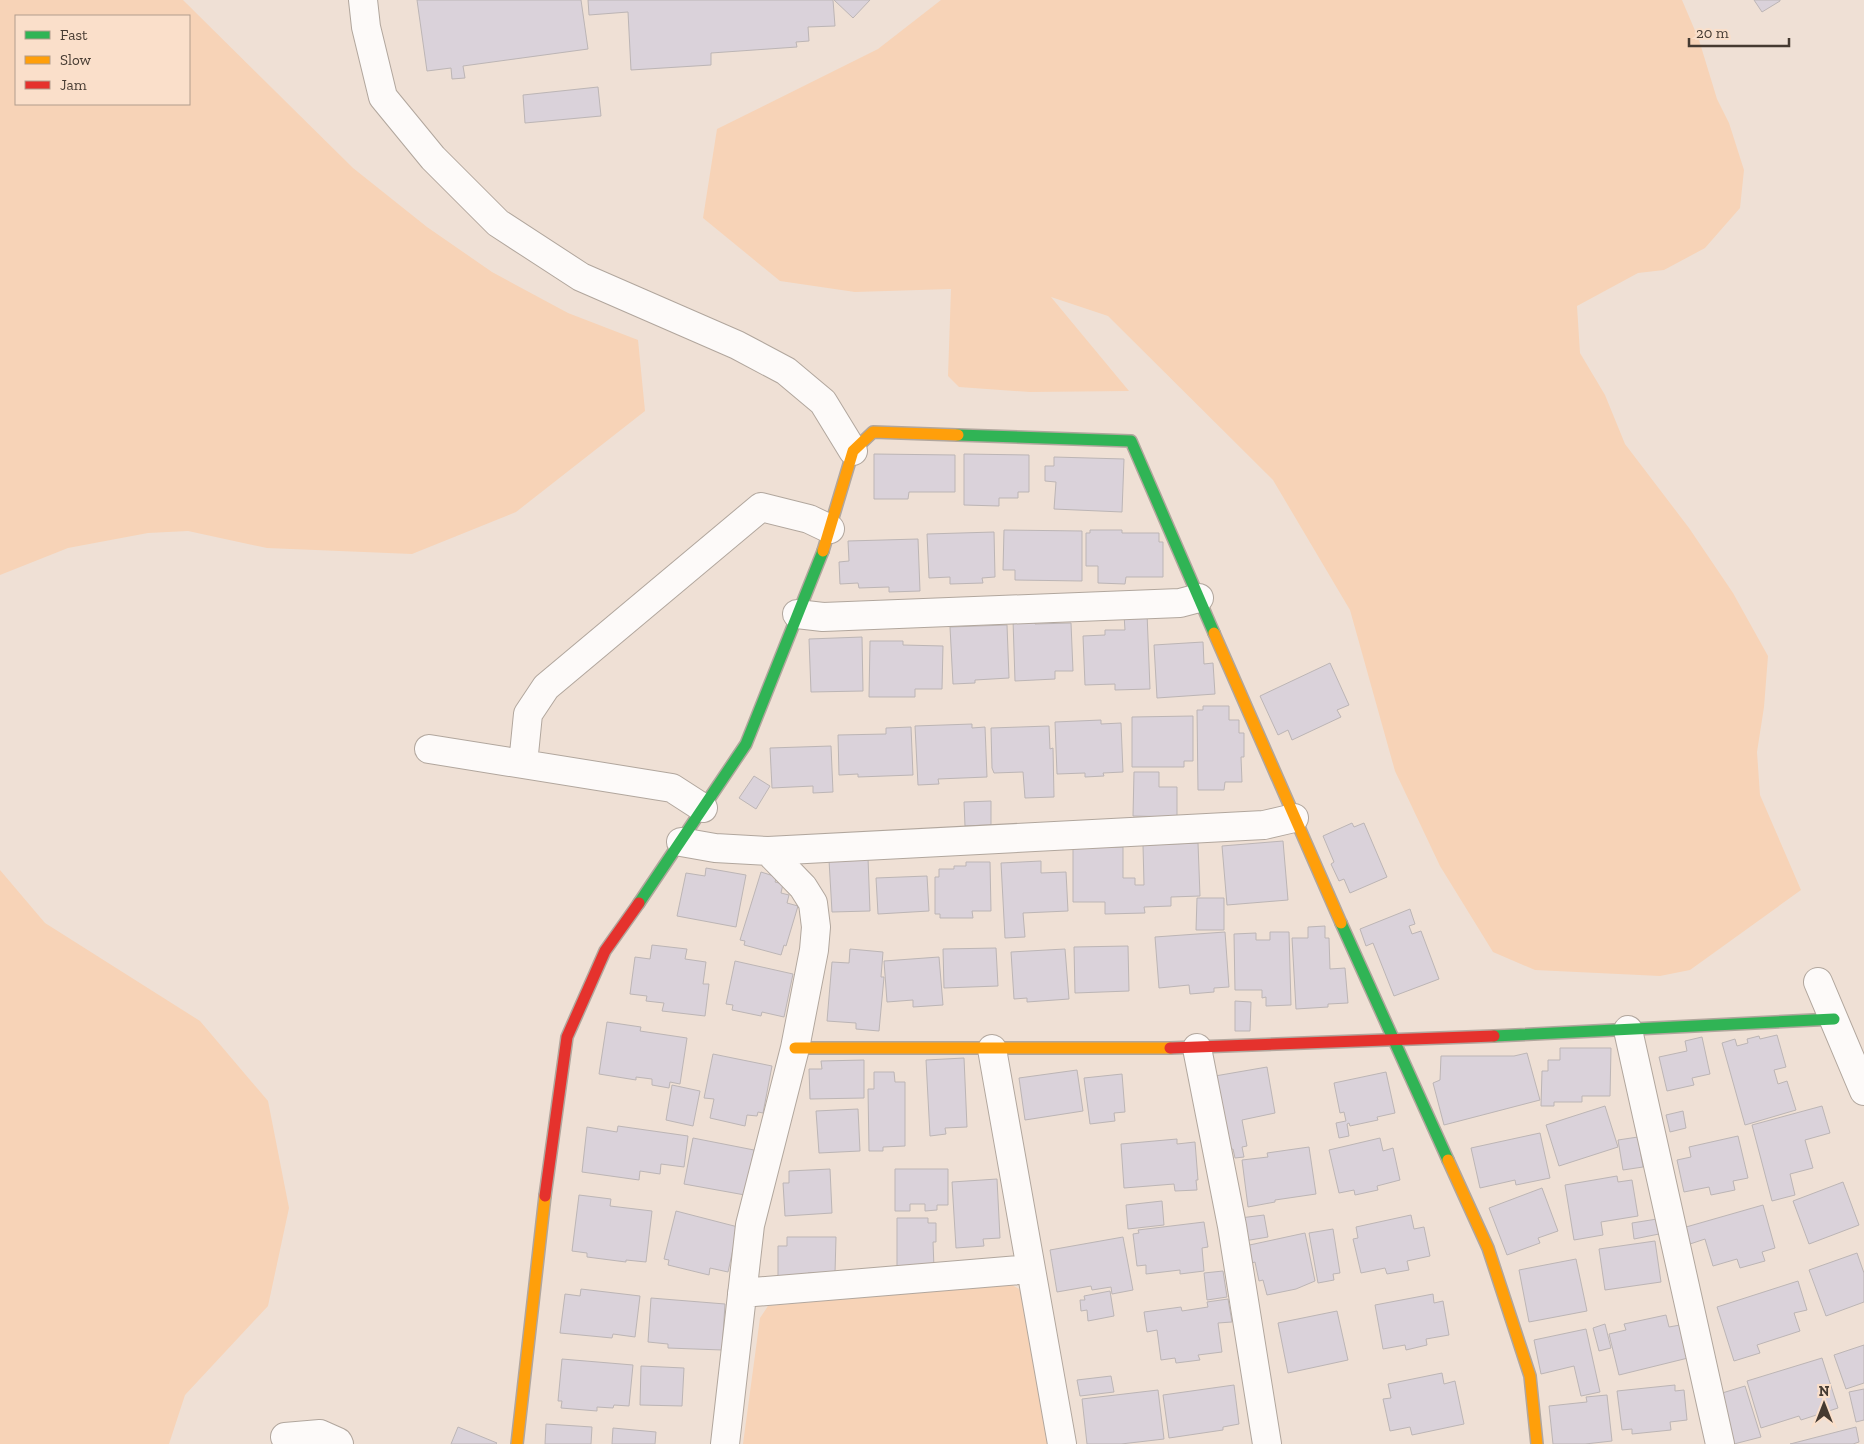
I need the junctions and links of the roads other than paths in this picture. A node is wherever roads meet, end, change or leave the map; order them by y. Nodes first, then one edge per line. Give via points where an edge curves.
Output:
1 (363, 0) edge
2 (853, 451) junction
3 (830, 529) junction
4 (1199, 598) junction
5 (797, 614) junction
6 (429, 749) dead end
7 (523, 764) junction
8 (704, 808) junction
9 (1294, 818) junction
10 (681, 842) junction
11 (768, 851) junction
12 (1818, 982) dead end
13 (1834, 1019) junction
14 (1628, 1030) junction
15 (1394, 1041) junction
16 (795, 1048) junction
17 (1196, 1048) junction
18 (992, 1049) junction
19 (1864, 1091) edge
20 (1031, 1269) junction
21 (742, 1293) junction
22 (285, 1436) dead end
23 (338, 1444) edge
24 (517, 1444) edge
25 (725, 1444) edge
26 (1062, 1444) edge
27 (1267, 1444) edge
28 (1537, 1444) edge
29 (1720, 1444) edge

1 - 2 street via 366,27 383,97 433,158 498,223 581,277 737,345 786,371 823,402
2 - 3 street
2 - 4 street via 873,432 1131,441
3 - 5 street
3 - 7 street via 809,519 761,507 546,687 528,714
4 - 5 street via 1180,603 823,617
4 - 9 street
5 - 8 street via 746,744
6 - 7 street
7 - 8 street via 672,788
8 - 10 street
9 - 11 street via 1264,825
9 - 15 street
10 - 11 street
10 - 24 street via 605,951 568,1037 539,1240
11 - 16 street via 803,886 813,902 814,950
12 - 13 street
13 - 14 street
13 - 19 street
14 - 15 street
14 - 29 street
15 - 17 street
15 - 28 street via 1488,1248 1530,1376
16 - 18 street
16 - 21 street via 750,1225
17 - 18 street
17 - 27 street via 1232,1226
18 - 20 street
20 - 21 street
20 - 26 street
21 - 25 street
22 - 23 street via 320,1434

